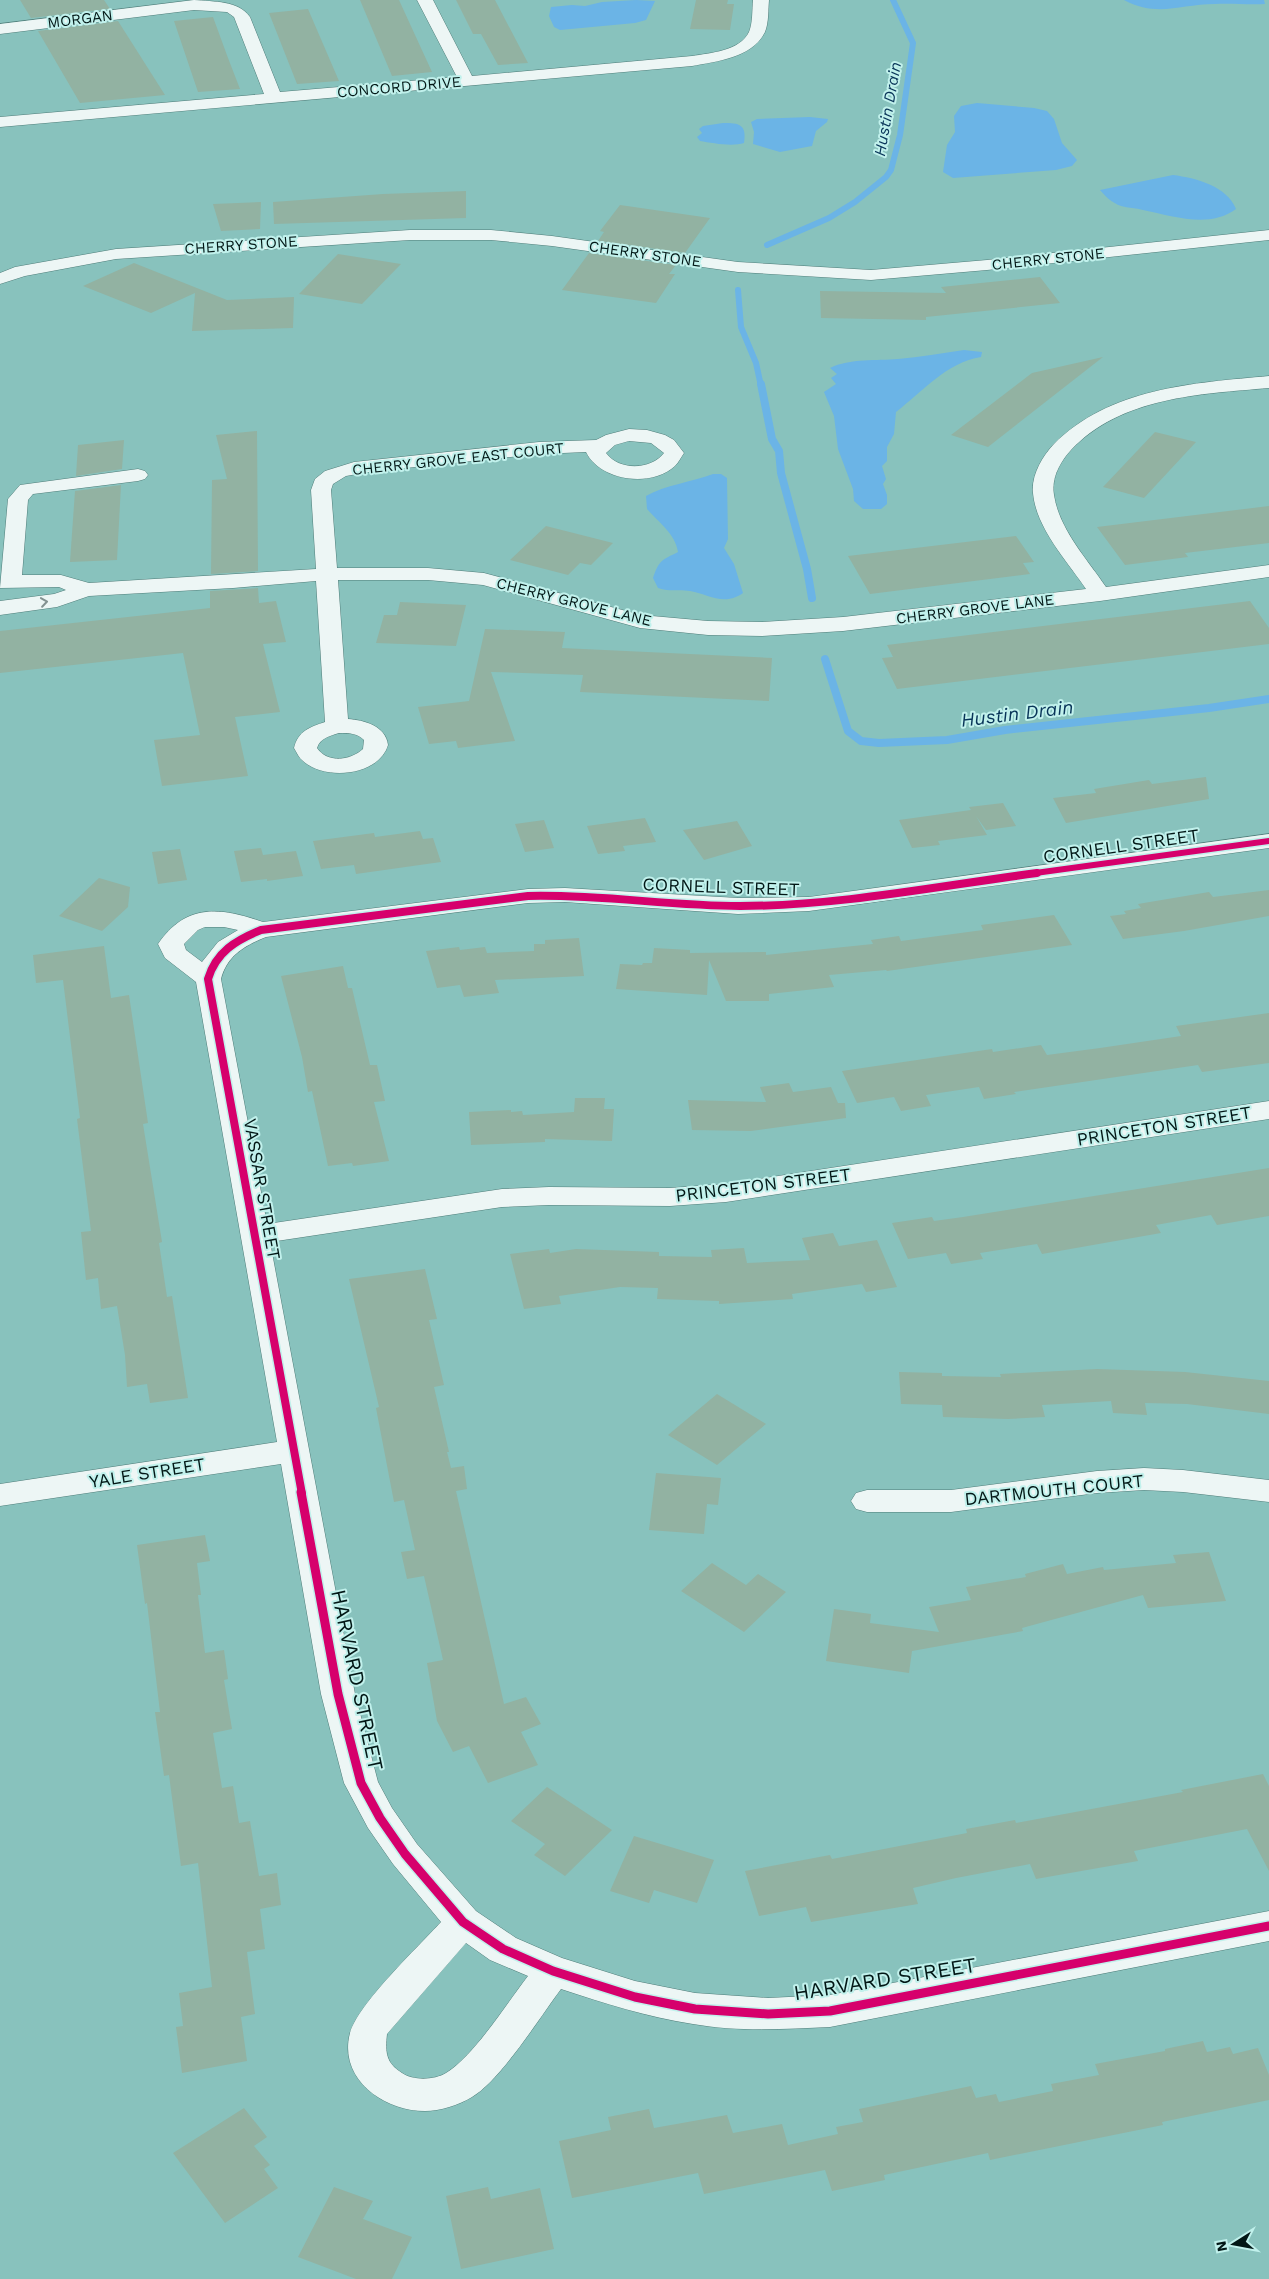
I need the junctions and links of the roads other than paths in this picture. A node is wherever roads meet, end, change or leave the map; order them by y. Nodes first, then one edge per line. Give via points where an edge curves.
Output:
1 (425, 0) edge
2 (761, 0) edge
3 (2, 28) edge
4 (468, 81) junction
5 (274, 98) junction
6 (0, 122) edge
7 (1269, 235) edge
8 (0, 270) edge
9 (21, 271) junction
10 (0, 279) edge
11 (1269, 382) edge
12 (600, 446) dead end
13 (138, 475) dead end
14 (1269, 571) edge
15 (327, 574) junction
16 (5, 582) edge
17 (87, 590) junction
18 (1100, 594) junction
19 (0, 608) edge
20 (336, 726) dead end
21 (1269, 840) edge
22 (262, 930) junction
23 (208, 979) junction
24 (1269, 1110) edge
25 (255, 1235) junction
26 (294, 1450) junction
27 (1269, 1491) edge
28 (0, 1495) edge
29 (868, 1501) dead end
30 (462, 1922) junction
31 (1269, 1926) edge
32 (553, 1971) junction

1 - 4 street
2 - 4 street, CONCORD DRIVE via 757,31 750,41 727,53 692,61
3 - 5 street, MORGAN via 194,5 229,8 242,16
4 - 5 street, CONCORD DRIVE
5 - 6 street, CONCORD DRIVE
7 - 9 street, CHERRY STONE via 987,266 871,275 738,267 527,238 447,234 126,254
8 - 9 street, CHERRY STONE
9 - 10 street, CHERRY STONE
11 - 18 street via 1148,399 1082,428 1050,462 1043,492 1050,515
12 - 15 street, CHERRY GROVE EAST COURT via 538,448 368,466 333,474 321,484
13 - 16 street via 27,489 18,499
14 - 18 street, CHERRY GROVE LANE
15 - 17 street, CHERRY GROVE LANE
15 - 18 street, CHERRY GROVE LANE via 428,574 484,579 640,621 708,628 762,629 843,624
15 - 20 street
16 - 17 street, CHERRY GROVE LANE via 61,581
19 -> 17 street, CHERRY GROVE LANE via 57,600
21 - 22 street, CORNELL STREET via 809,904 738,906 565,895 528,896
22 - 23 street, CORNELL STREET via 233,942 223,950 210,968
22 - 23 street, CORNELL STREET via 239,921 213,918 184,926 171,944 174,953
23 - 25 street, VASSAR STREET
24 - 25 street, PRINCETON STREET via 726,1193 670,1197 502,1198
25 - 26 street, VASSAR STREET
26 - 28 street, YALE STREET
26 - 30 street, HARVARD STREET via 338,1694 361,1783 405,1854
27 - 29 street, DARTMOUTH COURT via 1144,1479 951,1501
30 - 32 street, HARVARD STREET via 503,1949
30 - 32 street via 379,2016 370,2032 367,2048 370,2063 390,2087 400,2092 428,2095 443,2094 460,2085 484,2063
31 - 32 street, HARVARD STREET via 830,2011 768,2014 695,2009 635,1997

